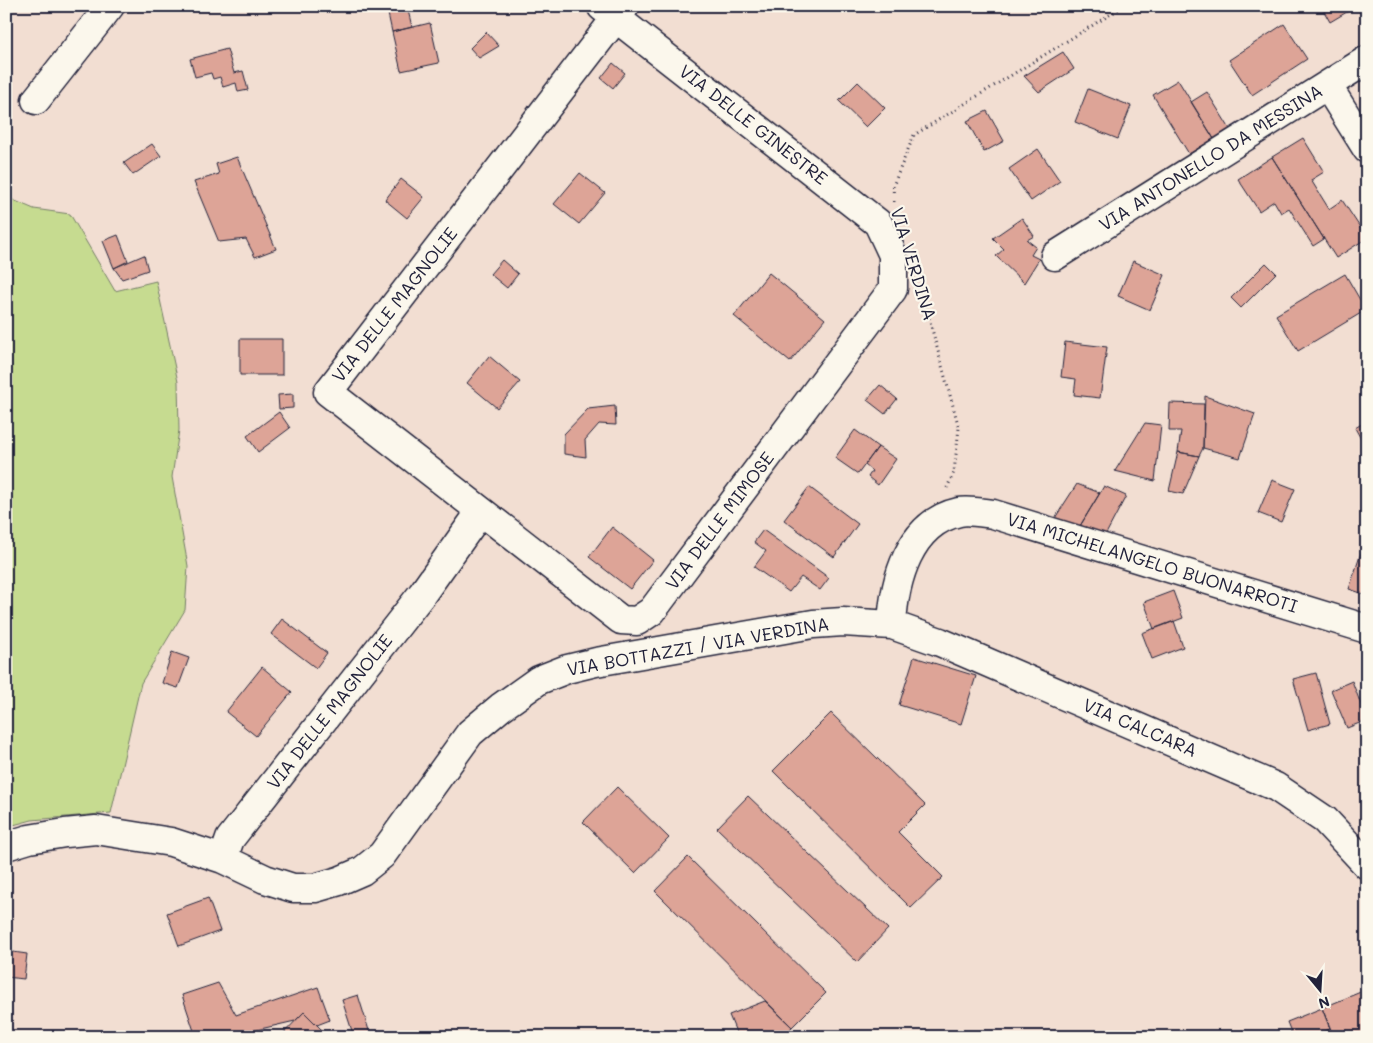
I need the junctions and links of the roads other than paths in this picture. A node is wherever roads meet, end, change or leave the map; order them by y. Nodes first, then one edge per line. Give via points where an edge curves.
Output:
1 (110, 6) edge
2 (614, 10) edge
3 (1367, 60) edge
4 (1327, 85) junction
5 (36, 100) dead end
6 (1367, 149) edge
7 (901, 254) joint
8 (1055, 256) dead end
9 (481, 512) junction
10 (892, 625) junction
11 (1367, 629) edge
12 (6, 846) edge
13 (223, 858) junction
14 (1367, 865) edge

1 - 5 street
2 - 7 street, VIA DELLE GINESTRE via 878,223
2 - 9 street, VIA DELLE MAGNOLIE via 328,392
3 - 4 street, VIA ANTONELLO DA MESSINA
4 - 6 street
4 - 8 street, VIA ANTONELLO DA MESSINA
7 - 9 street, VIA DELLE MIMOSE via 893,289 652,611 637,621 621,620
9 - 13 street, VIA DELLE MAGNOLIE via 422,594 230,839
10 - 11 street, VIA MICHELANGELO BUONARROTI via 893,605 908,553 937,520 960,511 993,514
10 - 13 street, VIA BOTTAZZI / VIA VERDINA via 813,624 567,669 539,680 470,733 382,855 362,871 315,888 292,888
10 - 14 street, VIA CALCARA via 940,642 1276,787 1325,820
12 - 13 street, VIA BOTTAZZI / VIA VERDINA via 29,839 96,830 171,842

